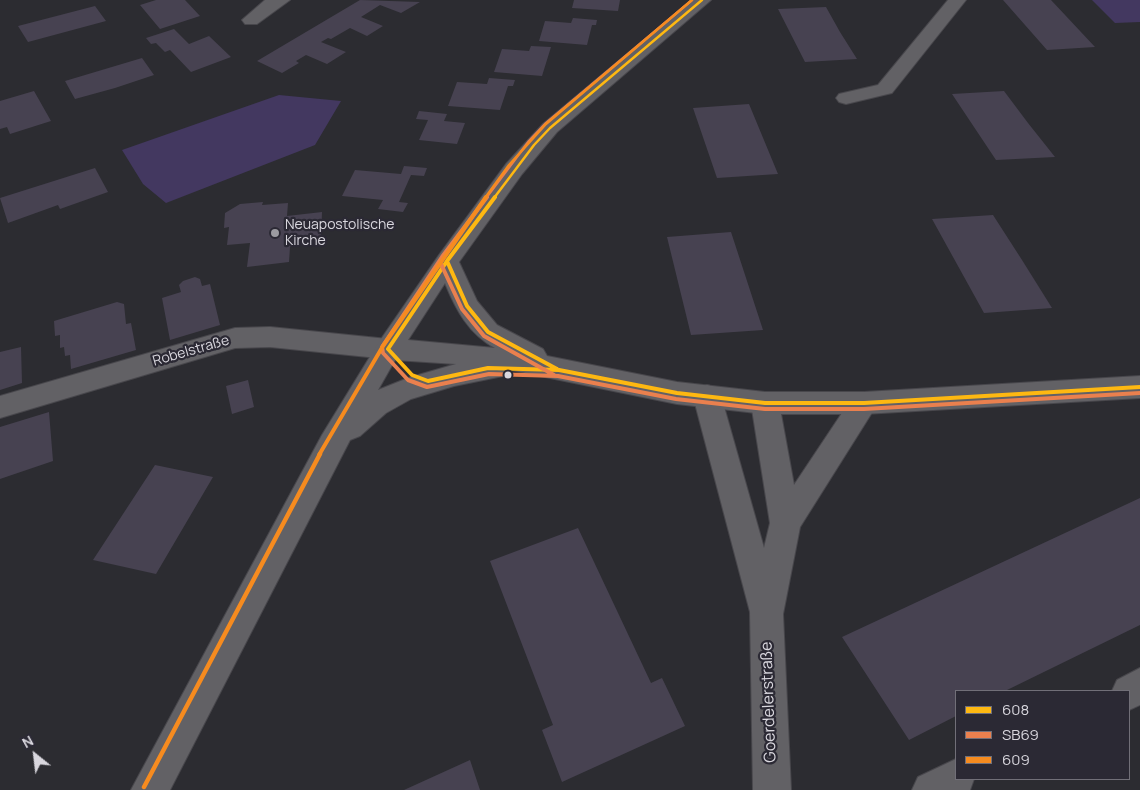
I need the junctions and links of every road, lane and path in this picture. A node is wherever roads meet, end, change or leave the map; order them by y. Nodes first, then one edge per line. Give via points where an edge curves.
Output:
1 (281, 0) edge
2 (702, 0) edge
3 (957, 0) edge
4 (251, 20) dead end
5 (846, 98) dead end
6 (447, 262) junction
7 (388, 349) junction
8 (559, 370) junction
9 (428, 381) junction
10 (1140, 387) edge
11 (707, 396) junction
12 (864, 402) junction
13 (765, 403) junction
14 (0, 407) edge
15 (332, 444) junction
16 (785, 523) junction
17 (766, 614) junction
18 (955, 778) edge
19 (150, 790) edge
20 (772, 790) edge
21 (931, 790) edge

1 - 4 street
2 - 6 street via 550,128 514,169
3 - 5 street via 885,89
6 - 7 street
6 - 8 street via 467,306 488,332
7 - 8 street, Robelstraße via 475,355
7 - 9 street via 412,375
7 - 14 street, Robelstraße via 270,337 235,338
7 - 15 street
8 - 9 street via 488,368
8 - 11 street
9 - 15 street via 378,404
10 - 12 street
11 - 13 street
11 - 17 street, Goerdelerstraße
12 - 13 street
12 - 16 street, Goerdelerstraße
13 - 16 street, Goerdelerstraße
15 - 19 street
16 - 17 street, Goerdelerstraße
17 - 20 street, Goerdelerstraße
18 - 21 street

